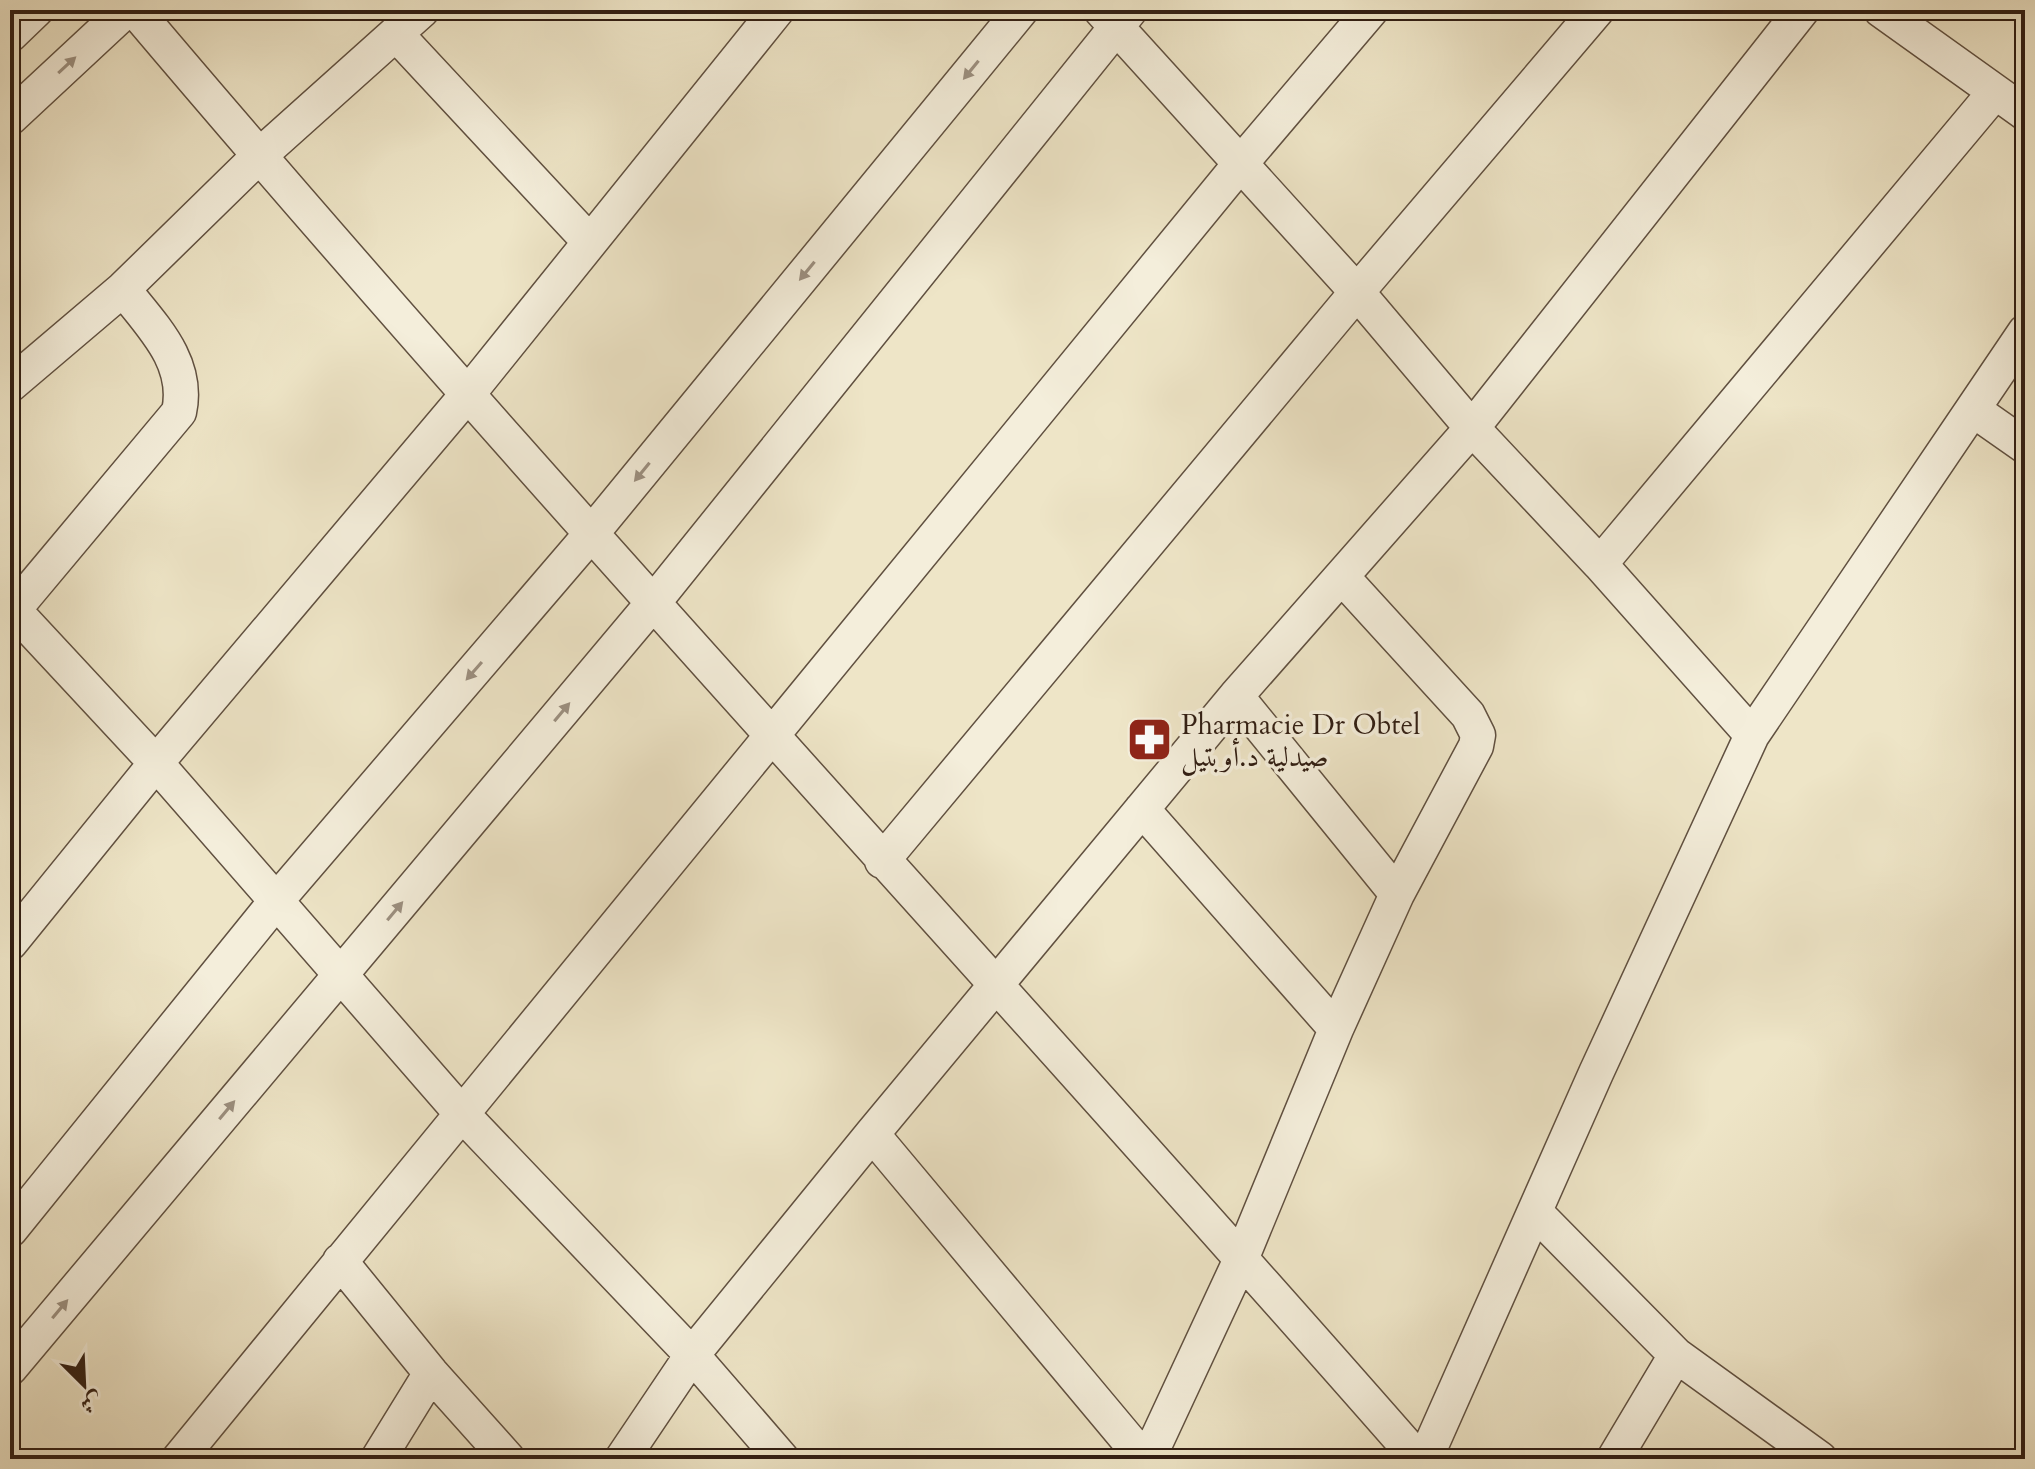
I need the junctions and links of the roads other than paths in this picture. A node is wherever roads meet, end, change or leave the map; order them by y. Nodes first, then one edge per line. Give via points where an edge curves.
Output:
1 (36, 10) edge
2 (126, 10) edge
3 (135, 10) edge
4 (422, 10) edge
5 (777, 10) edge
6 (1021, 10) edge
7 (1371, 10) edge
8 (1597, 10) edge
9 (1802, 10) edge
10 (1881, 10) edge
11 (1115, 16) edge
12 (10, 35) edge
13 (397, 35) junction
14 (1995, 92) junction
15 (2025, 113) edge
16 (10, 118) edge
17 (259, 156) junction
18 (1241, 163) junction
19 (588, 240) junction
20 (123, 289) junction
21 (1357, 292) junction
22 (2025, 332) edge
23 (10, 385) edge
24 (467, 395) junction
25 (1975, 411) junction
26 (1472, 428) junction
27 (2025, 446) edge
28 (591, 534) junction
29 (1600, 564) junction
30 (1342, 577) junction
31 (653, 603) junction
32 (11, 610) edge
33 (1236, 696) junction
34 (1752, 735) junction
35 (771, 737) junction
36 (156, 763) junction
37 (1142, 809) junction
38 (882, 861) junction
39 (1397, 894) junction
40 (277, 900) junction
41 (10, 943) edge
42 (341, 975) junction
43 (997, 987) junction
44 (1336, 1029) junction
45 (462, 1114) junction
46 (872, 1134) junction
47 (1536, 1213) junction
48 (10, 1230) edge
49 (1242, 1257) junction
50 (340, 1261) junction
51 (692, 1355) junction
52 (1676, 1355) junction
53 (10, 1368) edge
54 (431, 1373) junction
55 (179, 1459) edge
56 (378, 1459) edge
57 (508, 1459) edge
58 (622, 1459) edge
59 (782, 1459) edge
60 (1146, 1459) edge
61 (1418, 1459) edge
62 (1425, 1459) edge
63 (1614, 1459) edge
64 (1819, 1459) edge

1 - 12 street
16 -> 2 street
3 - 17 street
4 - 13 street
5 - 19 street
6 -> 28 street
7 - 18 street
8 - 21 street
9 - 26 street
10 - 14 street
11 - 18 street
11 - 31 street
13 - 17 street
13 - 19 street
14 - 15 street
14 - 29 street
17 - 20 street
17 - 24 street
18 - 21 street
18 - 35 street
19 - 24 street
20 - 23 street
20 - 32 street via 178,367 183,392 179,412
21 - 26 street
21 - 38 street
22 - 25 street
24 - 28 street
24 - 36 street
25 - 27 street
25 - 34 street
26 - 29 street
26 - 30 street
28 - 31 street
28 -> 40 street
29 - 34 street
30 - 33 street
30 - 39 street via 1468,715 1478,735
31 - 35 street
42 -> 31 street
32 - 36 street
33 - 37 street
33 - 39 street
34 - 47 street
35 - 38 street
35 - 45 street
36 - 40 street
36 - 41 street
37 - 43 street
37 - 44 street
38 - 43 street
39 - 44 street
40 - 42 street
40 - 48 street
42 - 45 street
53 -> 42 street
43 - 46 street
43 - 49 street
44 - 49 street
45 - 50 street
45 - 51 street
46 - 51 street
46 - 60 street
47 - 52 street
47 - 62 street
49 - 60 street
49 - 61 street
50 - 54 street
50 - 55 street
51 - 58 street
51 - 59 street
52 - 63 street
52 - 64 street
54 - 56 street
54 - 57 street

